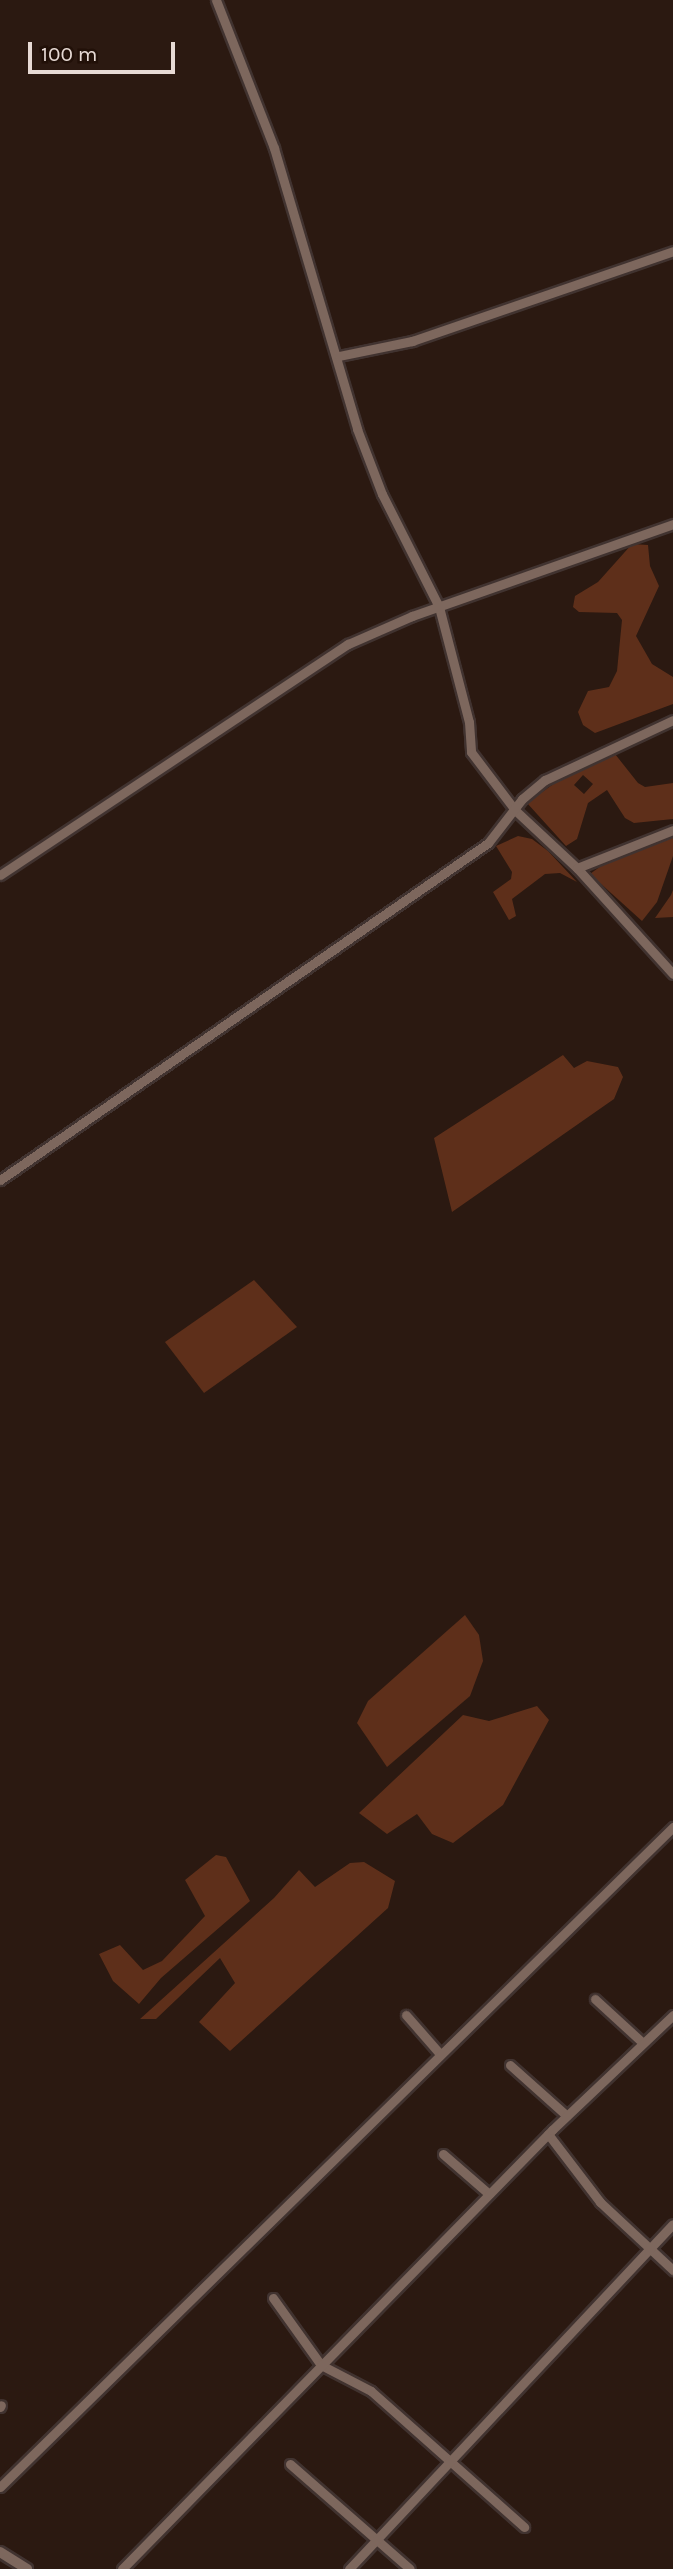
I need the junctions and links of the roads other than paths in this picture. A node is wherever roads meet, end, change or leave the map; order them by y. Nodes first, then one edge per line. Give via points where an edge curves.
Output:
1 (216, 0) edge
2 (673, 251) edge
3 (339, 356) junction
4 (673, 524) edge
5 (439, 607) junction
6 (673, 720) edge
7 (514, 810) junction
8 (673, 830) edge
9 (577, 868) junction
10 (0, 875) edge
11 (673, 974) edge
12 (0, 1180) edge
13 (673, 1827) edge
14 (595, 1999) dead end
15 (406, 2015) dead end
16 (673, 2015) edge
17 (643, 2043) junction
18 (440, 2053) junction
19 (510, 2065) dead end
20 (567, 2116) junction
21 (548, 2134) junction
22 (443, 2154) dead end
23 (489, 2194) junction
24 (673, 2224) edge
25 (649, 2249) junction
26 (673, 2270) edge
27 (273, 2298) dead end
28 (321, 2365) junction
29 (450, 2462) junction
30 (290, 2464) dead end
31 (0, 2487) edge
32 (524, 2527) dead end
33 (376, 2540) junction
34 (2, 2556) edge
35 (27, 2569) edge
36 (122, 2569) edge
37 (349, 2569) edge
38 (410, 2569) edge

1 - 3 street via 274,148
2 - 3 street via 412,341
3 - 5 street via 357,429 382,494
4 - 5 street
5 - 7 street via 469,722 471,752
5 - 10 street via 348,644
6 - 7 street via 545,780
7 - 9 street
7 - 12 street via 488,843
8 - 9 street
9 - 11 street
13 - 18 street
14 - 17 street
15 - 18 street
16 - 17 street
17 - 20 street
18 - 31 street
19 - 20 street
20 - 21 street
21 - 23 street
21 - 25 street via 600,2202
22 - 23 street
23 - 28 street
24 - 25 street
25 - 26 street
25 - 29 street
27 - 28 street
28 - 29 street via 371,2391
28 - 36 street
29 - 32 street
29 - 33 street
30 - 33 street
33 - 37 street
33 - 38 street
34 - 35 street

